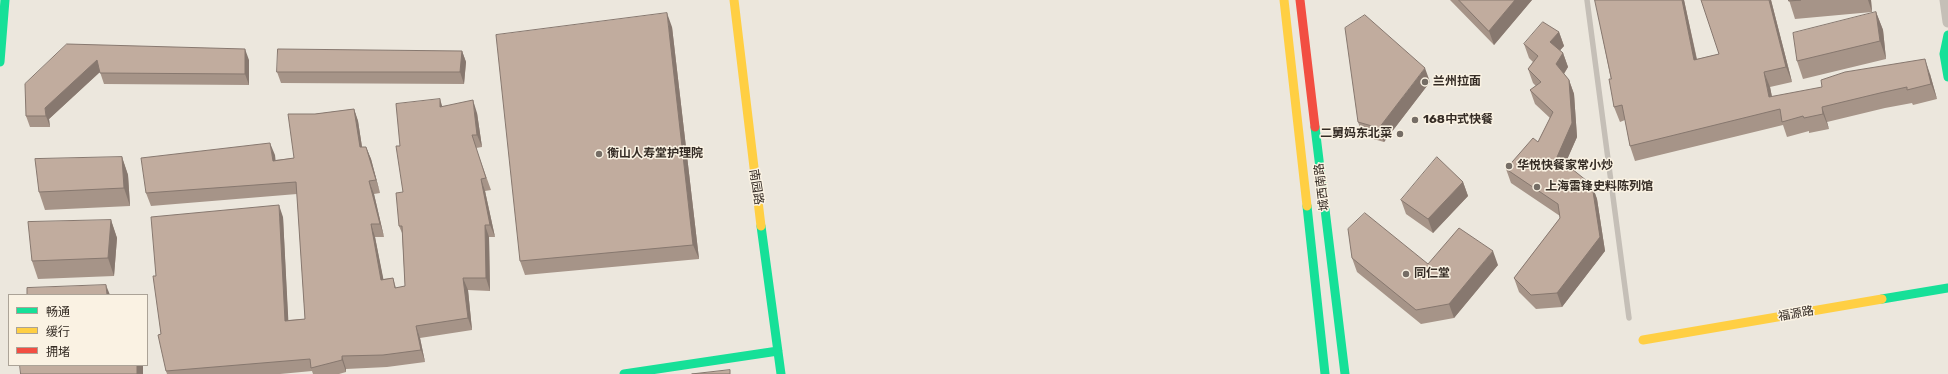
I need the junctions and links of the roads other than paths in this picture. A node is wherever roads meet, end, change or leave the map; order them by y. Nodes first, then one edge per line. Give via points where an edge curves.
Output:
1 (5, 0) edge
2 (734, 0) edge
3 (1284, 0) edge
4 (1300, 0) edge
5 (1587, 0) edge
6 (1945, 0) edge
7 (1948, 22) edge
8 (1948, 35) edge
9 (0, 62) edge
10 (1948, 77) edge
11 (1948, 288) edge
12 (1629, 318) dead end
13 (1643, 340) dead end
14 (778, 352) junction
15 (624, 374) edge
16 (781, 374) edge
17 (1325, 374) edge
18 (1344, 374) edge

1 - 9 street
2 - 14 street, 南园路 via 751,154
3 - 17 street, 城西南路
4 - 18 street, 城西南路
5 - 12 lane
6 - 7 street
8 - 10 street via 1944,54
11 - 13 street, 福源路
14 - 15 street
14 - 16 street, 南园路

